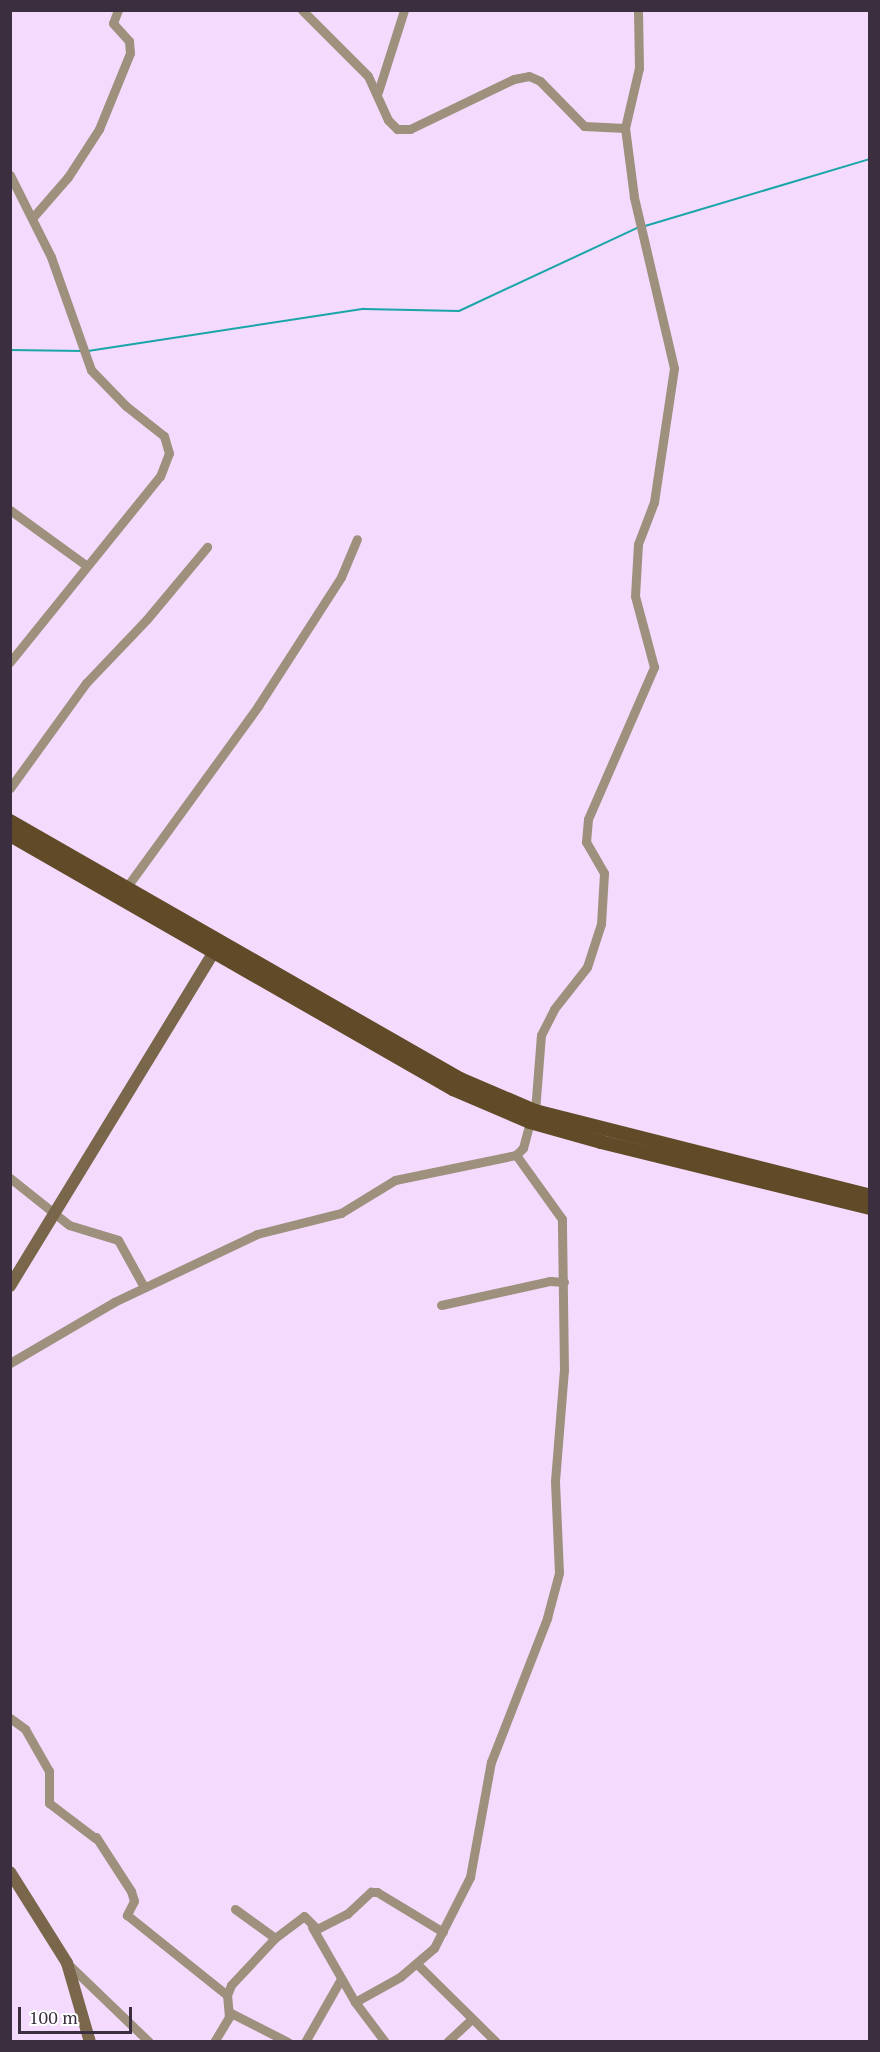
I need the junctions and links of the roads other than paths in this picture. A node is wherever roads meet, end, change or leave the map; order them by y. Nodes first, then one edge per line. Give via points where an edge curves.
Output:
1 (118, 10) edge
2 (302, 10) edge
3 (404, 10) edge
4 (638, 10) edge
5 (378, 92) junction
6 (625, 128) junction
7 (10, 175) edge
8 (34, 216) junction
9 (10, 510) edge
10 (357, 539) dead end
11 (207, 547) dead end
12 (87, 566) junction
13 (10, 662) edge
14 (10, 788) edge
15 (10, 822) edge
16 (10, 835) edge
17 (126, 888) junction
18 (217, 947) junction
19 (533, 1116) junction
20 (516, 1155) junction
21 (10, 1178) edge
22 (870, 1196) edge
23 (870, 1208) edge
24 (54, 1214) junction
25 (564, 1282) junction
26 (10, 1286) edge
27 (144, 1287) junction
28 (441, 1305) dead end
29 (10, 1363) edge
30 (10, 1718) edge
31 (10, 1872) edge
32 (235, 1909) dead end
33 (304, 1916) junction
34 (443, 1932) junction
35 (275, 1938) junction
36 (68, 1963) junction
37 (417, 1965) junction
38 (341, 1979) junction
39 (227, 1995) junction
40 (355, 2002) junction
41 (229, 2012) junction
42 (471, 2020) junction
43 (90, 2042) edge
44 (148, 2042) edge
45 (214, 2042) edge
46 (288, 2042) edge
47 (305, 2042) edge
48 (385, 2042) edge
49 (447, 2042) edge
50 (496, 2042) edge

1 - 8 street via 113,23 129,41 130,53 99,129 68,177
2 - 5 street via 368,76
3 - 5 street
4 - 6 street via 639,69
5 - 6 street via 388,120 397,129 410,129 514,79 529,76 540,81 584,126
6 - 19 street via 634,196 674,368 654,502 638,544 635,596 654,667 588,819 586,842 604,873 601,924 587,967 554,1009 541,1035
7 - 8 street
8 - 12 street via 91,370 168,442 170,453 160,476
9 - 12 street
10 - 17 street via 341,577 269,689
11 - 14 street via 147,619 86,683
12 - 13 street
15 - 17 main road
16 - 18 main road
17 - 18 main road
18 - 19 main road
18 - 24 main road
19 - 20 street via 523,1148
19 - 22 main road
19 - 23 main road
20 - 25 street via 562,1219
20 - 27 street via 395,1180 341,1213 257,1234
21 - 24 street
24 - 26 main road
24 - 27 street via 69,1225 118,1240
25 - 28 street via 550,1281
25 - 34 street via 564,1370 555,1481 559,1573 547,1618 491,1762 471,1878
27 - 29 street
30 - 39 street via 25,1729 49,1771 49,1803 95,1837 131,1891 134,1901 127,1915
31 - 36 main road
32 - 35 street
33 - 34 street via 317,1929 347,1914 371,1892 377,1892
33 - 35 street
33 - 38 street
34 - 37 street
35 - 39 street via 231,1985
36 - 43 main road
36 - 44 street
37 - 40 street
37 - 42 street
38 - 40 street
38 - 47 street
39 - 41 street
40 - 48 street
41 - 45 street
41 - 46 street
42 - 49 street
42 - 50 street

